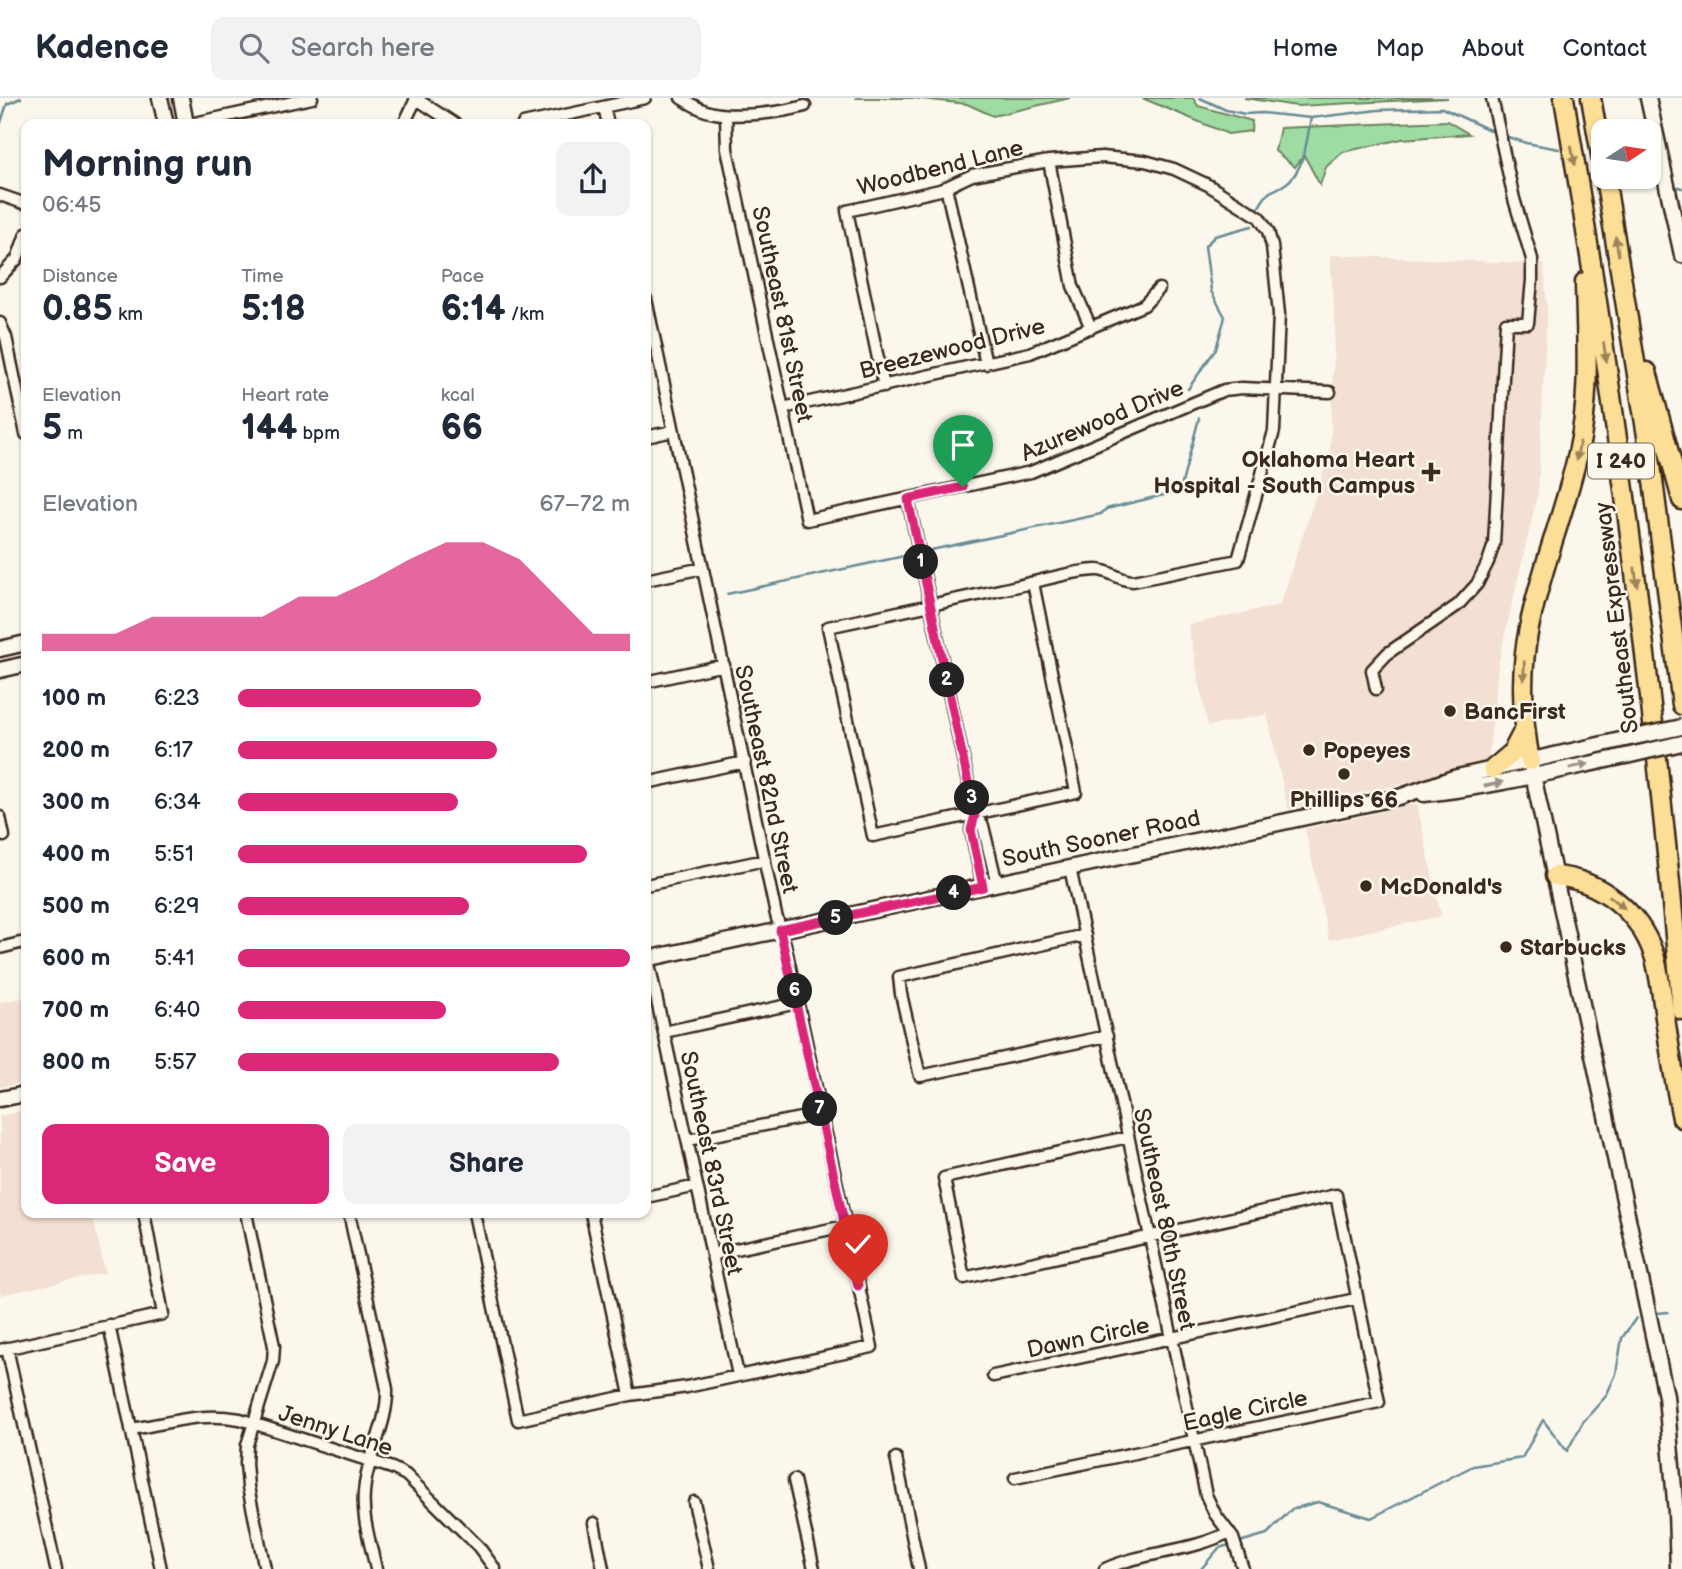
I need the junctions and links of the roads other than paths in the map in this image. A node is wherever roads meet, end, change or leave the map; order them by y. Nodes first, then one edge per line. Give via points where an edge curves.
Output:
1 (160, 98) edge
2 (181, 98) edge
3 (312, 98) edge
4 (415, 98) edge
5 (645, 98) edge
6 (681, 98) edge
7 (1492, 98) edge
8 (1564, 98) edge
9 (1591, 98) edge
10 (1648, 98) edge
11 (805, 106) dead end
12 (604, 107) junction
13 (726, 115) junction
14 (165, 119) edge
15 (187, 119) edge
16 (212, 119) edge
17 (406, 119) edge
18 (447, 119) edge
19 (547, 119) edge
20 (607, 119) edge
21 (1595, 119) edge
22 (1049, 161) junction
23 (946, 187) junction
24 (1607, 189) edge
25 (0, 195) edge
26 (21, 202) edge
27 (1583, 212) junction
28 (21, 246) edge
29 (1682, 255) edge
30 (0, 277) edge
31 (1159, 289) dead end
32 (1628, 313) junction
33 (0, 323) edge
34 (1091, 328) junction
35 (651, 342) edge
36 (985, 365) junction
37 (884, 387) junction
38 (1276, 389) junction
39 (1330, 392) dead end
40 (783, 408) junction
41 (21, 410) edge
42 (674, 431) junction
43 (651, 436) edge
44 (908, 499) junction
45 (1682, 500) edge
46 (807, 520) joint
47 (703, 568) junction
48 (651, 579) edge
49 (1033, 583) junction
50 (931, 605) junction
51 (21, 644) edge
52 (0, 649) edge
53 (21, 665) edge
54 (724, 665) junction
55 (0, 670) edge
56 (651, 681) edge
57 (1376, 690) dead end
58 (1682, 705) edge
59 (1682, 727) edge
60 (1525, 728) junction
61 (1682, 743) edge
62 (745, 762) junction
63 (1493, 769) junction
64 (1531, 769) junction
65 (651, 782) edge
66 (1402, 796) junction
67 (975, 815) junction
68 (0, 817) edge
69 (4, 836) dead end
70 (765, 860) junction
71 (1070, 868) junction
72 (1555, 876) junction
73 (651, 884) edge
74 (990, 885) junction
75 (780, 930) junction
76 (1085, 935) junction
77 (20, 943) dead end
78 (0, 948) edge
79 (651, 958) edge
80 (651, 976) edge
81 (797, 1003) junction
82 (1682, 1010) edge
83 (664, 1031) junction
84 (1107, 1036) junction
85 (21, 1095) edge
86 (0, 1099) edge
87 (821, 1114) junction
88 (1682, 1118) edge
89 (1128, 1137) junction
90 (688, 1140) junction
91 (697, 1186) junction
92 (651, 1196) edge
93 (145, 1218) edge
94 (247, 1218) edge
95 (350, 1218) edge
96 (475, 1218) edge
97 (592, 1218) edge
98 (845, 1226) junction
99 (1149, 1237) junction
100 (713, 1254) junction
101 (1356, 1299) junction
102 (109, 1325) junction
103 (1171, 1338) junction
104 (4, 1349) edge
105 (738, 1375) junction
106 (993, 1376) dead end
107 (629, 1395) junction
108 (255, 1424) junction
109 (131, 1429) junction
110 (1195, 1441) junction
111 (896, 1458) dead end
112 (371, 1461) junction
113 (1015, 1478) dead end
114 (794, 1480) dead end
115 (694, 1502) dead end
116 (594, 1523) dead end
117 (1231, 1535) junction
118 (1133, 1564) edge
119 (494, 1567) edge
120 (56, 1569) edge
121 (161, 1569) edge
122 (265, 1569) edge
123 (376, 1569) edge
124 (603, 1569) edge
125 (709, 1569) edge
126 (814, 1569) edge
127 (919, 1569) edge
128 (1105, 1569) edge
129 (1243, 1569) edge
130 (1678, 1569) edge

1 - 14 main road
2 - 15 main road
3 - 16 street
4 - 17 street
4 - 18 street
5 - 12 street
6 - 13 street via 700,109
7 - 57 street via 1532,259 1528,323 1506,323 1494,544 1479,581 1458,605 1388,653 1372,670
8 -> 27 highway, Southeast Expressway / I 240
9 - 21 highway
10 - 29 main road
11 - 13 street
12 - 19 street
12 - 20 street
13 - 40 street, Southeast 81st Street via 727,149
22 - 23 street, Woodbend Lane via 972,175
22 - 34 street via 1073,286
22 - 38 street, Woodbend Lane via 1102,157 1145,161 1189,176 1242,205 1265,224 1272,246 1279,314
23 - 36 street
23 - 37 street, Woodbend Lane via 847,211
32 -> 24 highway, I 240
25 - 26 street
27 -> 60 highway via 1588,365 1583,423 1529,628 1524,659
27 -> 82 highway, Southeast Expressway / I 240 via 1642,631
28 - 30 street via 12,267
31 - 34 street, Breezewood Drive via 1144,305
32 - 45 highway
32 - 58 highway, I 240
33 - 41 street
34 - 36 street, Breezewood Drive via 1030,353
35 - 42 street, Southeast 82nd Street
36 - 37 street, Breezewood Drive
37 - 40 street, Breezewood Drive
38 - 39 street, Azurewood Drive
38 - 44 street, Azurewood Drive via 1224,390 1031,472
38 - 49 street, Woodbend Lane via 1273,441 1238,560 1133,581 1094,570
40 - 46 street, Southeast 81st Street
42 - 43 street
42 - 47 street, Southeast 82nd Street
44 - 46 street, Azurewood Drive
44 - 50 street
47 - 48 street
47 - 54 street, Southeast 82nd Street
49 - 50 street
49 - 67 street via 1076,792
50 - 67 street
50 - 67 street via 828,627 873,836
51 - 52 main road
53 - 55 main road
54 - 56 street
54 - 62 street, Southeast 82nd Street
59 - 64 main road, South Sooner Road, bridge via 1625,739
60 - 63 highway via 1512,753
60 - 64 highway
64 -> 61 main road, South Sooner Road, bridge
62 - 65 street
62 - 70 street, Southeast 82nd Street
63 - 64 main road, South Sooner Road
63 - 66 main road, South Sooner Road
66 -> 64 main road, South Sooner Road via 1455,791
64 - 72 main road
66 - 71 main road, South Sooner Road
67 - 74 street via 983,826
68 - 69 street
70 - 73 street
70 - 75 street, Southeast 82nd Street
71 - 74 main road, South Sooner Road
71 - 76 street, Southeast 80th Street
72 -> 88 highway via 1578,879 1614,900 1647,939 1657,968
72 - 130 main road via 1665,1396
74 - 75 main road, South Sooner Road
75 - 79 main road, South Sooner Road
75 - 81 street, Southeast 82nd Street
76 - 84 street, Southeast 80th Street
76 - 84 street via 899,976 901,994 920,1076
77 - 78 street
80 - 83 street, Southeast 83rd Street
81 - 83 street
81 - 87 street, Southeast 82nd Street
83 - 90 street, Southeast 83rd Street
84 - 89 street, Southeast 80th Street
85 - 86 main road
87 - 90 street
87 - 98 street, Southeast 82nd Street
89 - 99 street, Southeast 80th Street
89 - 99 street via 944,1178 946,1196 964,1278
90 - 91 street, Southeast 83rd Street
91 - 92 street
91 - 100 street, Southeast 83rd Street
93 - 102 street via 163,1314
94 - 108 street via 274,1346
95 - 112 street via 387,1389 386,1412
96 - 107 street via 518,1420
97 - 107 street
98 - 100 street
98 - 105 street, Southeast 82nd Street via 872,1347
99 - 101 street via 1336,1195
99 - 103 street, Southeast 80th Street
100 - 105 street, Southeast 83rd Street
101 - 103 street, Dawn Circle
101 - 110 street, Eagle Circle via 1379,1402
102 - 104 street
102 - 109 street
103 - 106 street, Dawn Circle
103 - 110 street, Southeast 80th Street
104 - 120 street
105 - 107 street
108 - 109 street, Jenny Lane via 207,1415
108 - 112 street, Jenny Lane
108 - 122 street via 247,1445 246,1472
109 - 121 street
110 - 113 street, Eagle Circle
110 - 117 street, Southeast 80th Street via 1206,1495
111 - 127 street
112 - 119 street, Jenny Lane via 407,1475
112 - 123 street via 363,1506
114 - 126 street
115 - 125 street
116 - 124 street
117 - 118 street
117 - 129 street, Southeast 80th Street
118 - 128 street

